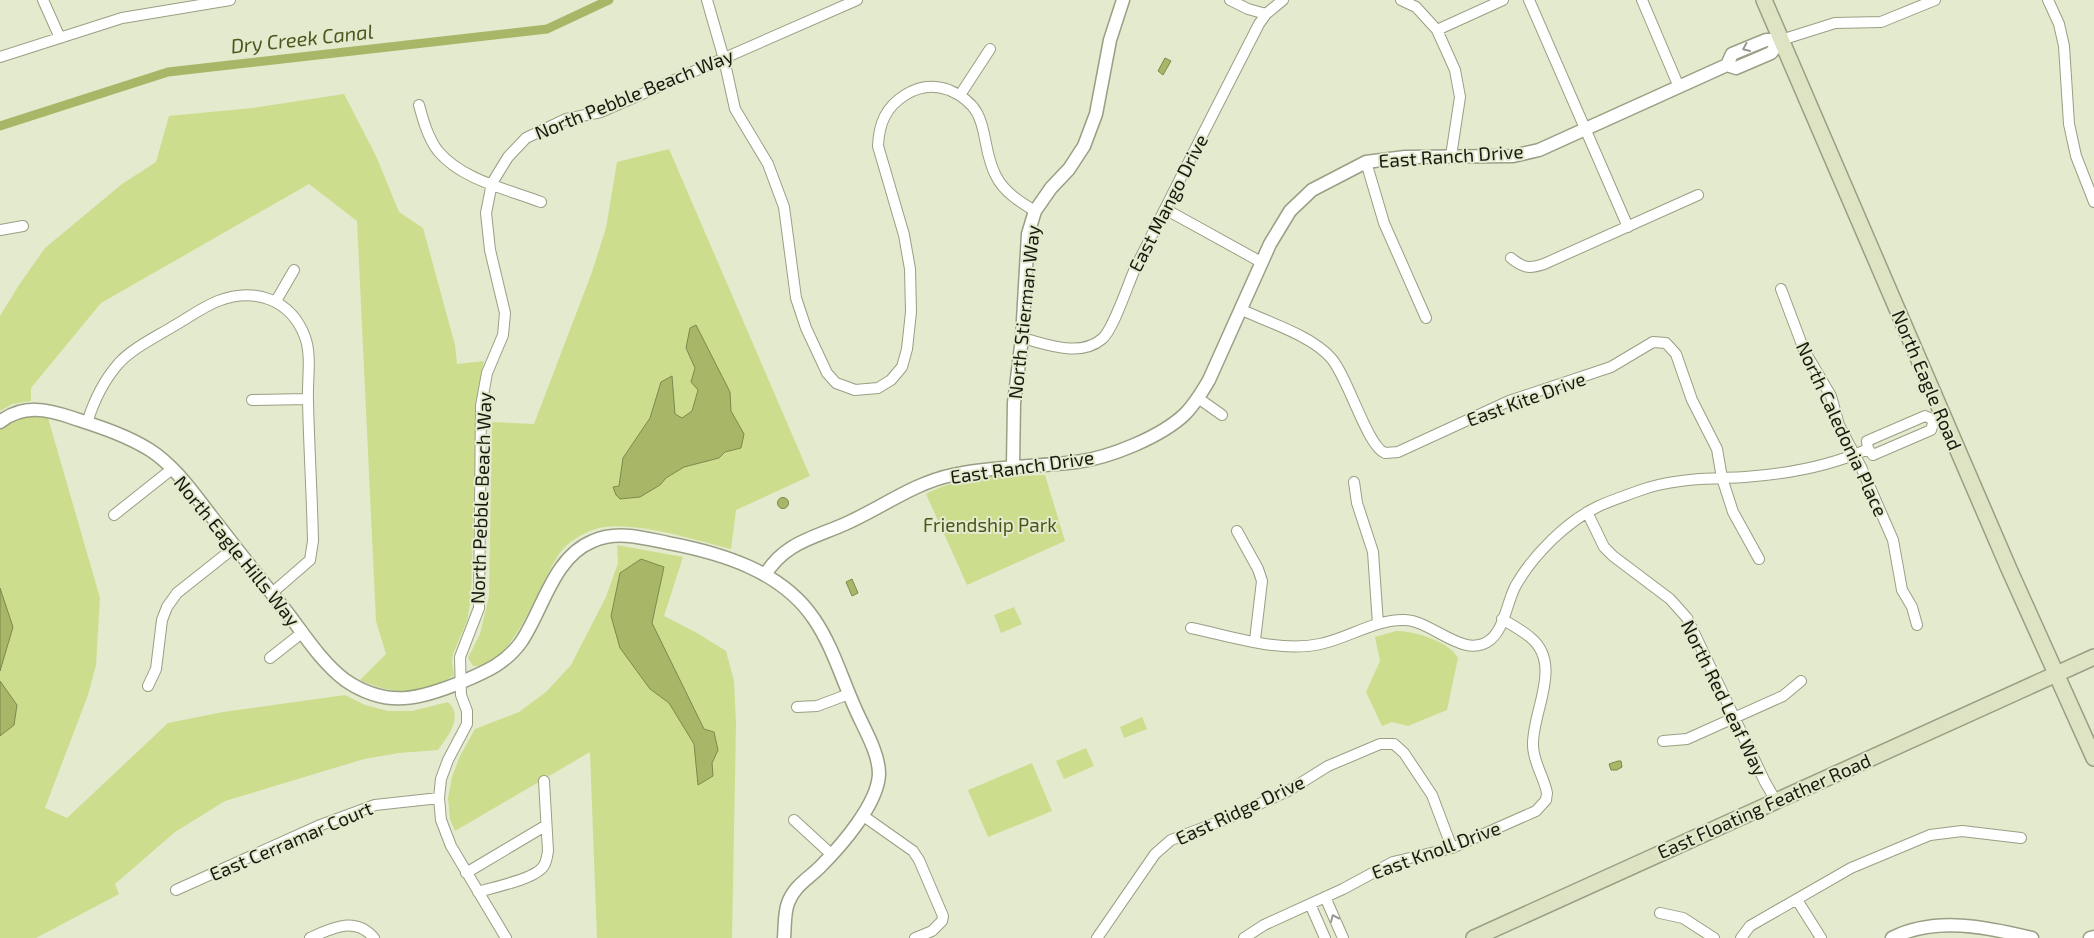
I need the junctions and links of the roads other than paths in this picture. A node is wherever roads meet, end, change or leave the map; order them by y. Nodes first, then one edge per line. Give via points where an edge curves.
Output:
1 (43, 0) edge
2 (230, 0) edge
3 (707, 0) edge
4 (857, 0) edge
5 (1123, 0) edge
6 (1230, 0) edge
7 (1283, 0) edge
8 (1401, 0) edge
9 (1503, 0) edge
10 (1530, 0) edge
11 (1642, 0) edge
12 (1764, 0) edge
13 (1935, 0) edge
14 (2048, 0) edge
15 (1266, 14) junction
16 (1437, 30) junction
17 (60, 38) junction
18 (1781, 40) junction
19 (990, 49) dead end
20 (0, 57) edge
21 (724, 58) junction
22 (1679, 87) junction
23 (960, 95) junction
24 (419, 105) dead end
25 (1585, 129) junction
26 (1451, 156) junction
27 (1366, 162) junction
28 (492, 183) junction
29 (1698, 195) dead end
30 (541, 202) dead end
31 (2094, 202) edge
32 (1165, 209) junction
33 (1035, 211) junction
34 (23, 226) dead end
35 (1628, 227) junction
36 (0, 230) edge
37 (1511, 258) dead end
38 (1261, 262) junction
39 (294, 270) dead end
40 (1781, 289) dead end
41 (276, 301) junction
42 (1240, 309) junction
43 (1426, 318) dead end
44 (1022, 338) junction
45 (308, 398) junction
46 (1198, 398) junction
47 (252, 400) dead end
48 (1222, 414) dead end
49 (1939, 418) junction
50 (0, 422) edge
51 (87, 423) junction
52 (1868, 449) junction
53 (1855, 455) junction
54 (1013, 466) junction
55 (172, 469) junction
56 (1722, 478) junction
57 (1354, 482) dead end
58 (1587, 512) junction
59 (114, 515) dead end
60 (1237, 531) dead end
61 (235, 547) junction
62 (1759, 559) dead end
63 (765, 575) junction
64 (272, 593) junction
65 (1502, 619) junction
66 (1378, 624) junction
67 (1918, 625) dead end
68 (1191, 628) dead end
69 (303, 632) junction
70 (1255, 640) junction
71 (2094, 657) edge
72 (270, 658) dead end
73 (2055, 674) junction
74 (1801, 681) dead end
75 (461, 682) junction
76 (148, 686) dead end
77 (849, 694) junction
78 (797, 707) dead end
79 (1736, 717) junction
80 (1662, 740) dead end
81 (2094, 758) edge
82 (544, 781) dead end
83 (439, 798) junction
84 (1776, 801) junction
85 (862, 815) junction
86 (794, 820) dead end
87 (545, 826) junction
88 (2021, 838) dead end
89 (1452, 848) junction
90 (831, 854) junction
91 (466, 873) junction
92 (176, 890) dead end
93 (478, 892) junction
94 (1325, 897) junction
95 (1796, 900) junction
96 (1310, 904) junction
97 (1660, 913) dead end
98 (2094, 937) edge
99 (310, 938) edge
100 (374, 938) edge
101 (506, 938) edge
102 (784, 938) edge
103 (915, 938) edge
104 (1097, 938) edge
105 (1244, 938) edge
106 (1325, 938) edge
107 (1343, 938) edge
108 (1474, 938) edge
109 (1714, 938) edge
110 (1741, 938) edge
111 (1821, 938) edge
112 (1892, 938) edge
113 (2032, 938) edge
114 (2090, 938) edge

1 - 17 street
2 - 17 street via 154,6
3 - 21 street
4 - 21 street, North Pebble Beach Way
5 - 33 street, North Stierman Way via 1110,40 1096,114 1084,146
6 - 15 street
7 - 15 street, East Mango Drive
8 - 16 street via 1416,7
9 - 16 street
10 - 25 street
11 - 22 street
12 - 18 main road, North Eagle Road
13 - 18 street via 1881,22 1834,23
14 - 31 street via 2059,24 2064,46 2069,124 2076,156
15 - 32 street, East Mango Drive
16 - 26 street via 1455,70 1460,97
17 - 20 street
18 - 22 street, East Ranch Drive via 1771,53 1736,68 1727,65
18 - 49 main road, North Eagle Road
19 - 23 street
21 - 23 street via 735,109 768,164 784,207 796,298 806,328 827,373 836,383 855,390 878,388 891,380 902,367 911,312 910,269 904,235 880,157 878,132 895,101 912,90 928,86
21 - 28 street, North Pebble Beach Way via 600,112 566,119 544,128 526,138 508,157
22 - 25 street, East Ranch Drive
23 - 33 street via 981,120 996,176 1016,200
24 - 28 street via 425,126 438,150 462,171
25 - 26 street, East Ranch Drive via 1539,150 1513,156
25 - 35 street
26 - 27 street, East Ranch Drive
27 - 38 street, East Ranch Drive via 1312,190 1290,212
27 - 43 street via 1384,223
28 - 30 street
28 - 75 street, North Pebble Beach Way via 486,213 487,230 505,313 503,335 487,373 481,406 478,608 460,657
29 - 35 street
32 - 38 street
32 - 44 street, East Mango Drive via 1109,331 1102,339 1080,349
33 - 44 street, North Stierman Way via 1028,234
34 - 36 street
35 - 37 street via 1530,269
38 - 42 street, East Ranch Drive
39 - 41 street
40 - 53 street, North Caledonia Place via 1804,350 1831,396 1839,425
41 - 45 street via 288,310 305,337
41 - 51 street via 244,295 217,302 141,345 120,362 100,387
42 - 46 street, East Ranch Drive
42 - 56 street, East Kite Drive via 1314,343 1329,356 1351,391 1374,444 1383,452 1398,452 1509,401 1602,371 1654,342 1666,343 1676,354 1692,400 1717,449
44 - 54 street, North Stierman Way via 1014,403
45 - 47 street
45 - 64 street via 314,541 310,560
46 - 48 street
46 - 54 street, East Ranch Drive via 1170,427 1113,453 1077,462
49 - 52 street via 1925,416 1875,437 1867,441
49 - 52 street via 1931,430 1873,455
49 - 73 main road, North Eagle Road
50 - 51 street, North Eagle Hills Way via 15,413 40,409
51 - 55 street, North Eagle Hills Way via 122,435 153,451
52 - 53 street
53 - 56 street via 1815,468
53 - 67 street, North Caledonia Place via 1893,540 1902,590
54 - 63 street, East Ranch Drive via 950,475 919,486 854,520 787,548
55 - 59 street, North Eagle Hills Way
55 - 61 street, North Eagle Hills Way
56 - 58 street via 1661,482
56 - 62 street via 1733,512
57 - 66 street via 1357,503 1373,552
58 - 65 street via 1536,558 1517,584
58 - 79 street, North Red Leaf Way via 1604,547 1670,599 1687,618
60 - 70 street via 1262,582
61 - 64 street, North Eagle Hills Way
61 - 76 street via 177,593 167,607 162,620 156,669
63 - 75 street, North Eagle Hills Way via 718,554 692,547 627,535 590,541 574,552 563,566 508,659
63 - 77 street, North Eagle Hills Way via 800,601 814,619
64 - 69 street, North Eagle Hills Way
65 - 66 street via 1490,640 1476,646 1456,642 1436,629 1407,620
65 - 89 street, East Knoll Drive via 1532,638 1545,660 1532,744 1546,786 1546,800 1536,811
66 - 70 street via 1331,641 1306,646 1280,646
68 - 70 street
69 - 72 street, North Eagle Hills Way
69 - 75 street, North Eagle Hills Way via 342,677 360,690 378,697 408,699
71 - 73 main road, East Floating Feather Road
73 - 81 main road, North Eagle Road
73 - 84 main road, East Floating Feather Road
74 - 79 street via 1783,696
75 - 83 street, North Pebble Beach Way via 467,724 448,760
77 - 78 street via 817,706
77 - 85 street, North Eagle Hills Way via 879,768 878,784
79 - 80 street via 1687,739
79 - 84 street, North Red Leaf Way
82 - 87 street
83 - 91 street, North Pebble Beach Way via 446,834
83 - 92 street, East Cerramar Court via 375,805 318,826
84 - 108 main road, East Floating Feather Road
85 - 90 street, North Eagle Hills Way
85 - 103 street via 904,843 919,860 943,916 942,922 932,931
86 - 90 street
87 - 91 street
87 - 93 street via 548,851 541,869
88 - 95 street via 1962,831 1930,835 1851,868
89 - 94 street, East Knoll Drive via 1393,862
89 - 104 street, East Ridge Drive via 1432,795 1404,753 1394,744 1380,744 1328,766 1288,792 1170,840 1155,854
90 - 102 street, North Eagle Hills Way via 794,892 786,908
91 - 93 street, North Pebble Beach Way
93 - 101 street, North Pebble Beach Way
94 - 96 street, East Knoll Drive
107 -> 94 street
95 - 110 street via 1750,926
95 - 111 street
96 - 105 street, East Knoll Drive
96 - 106 street
97 - 109 street via 1683,918
98 - 114 street
99 - 100 street via 344,925 359,927
112 - 113 street via 1918,929 1952,925

